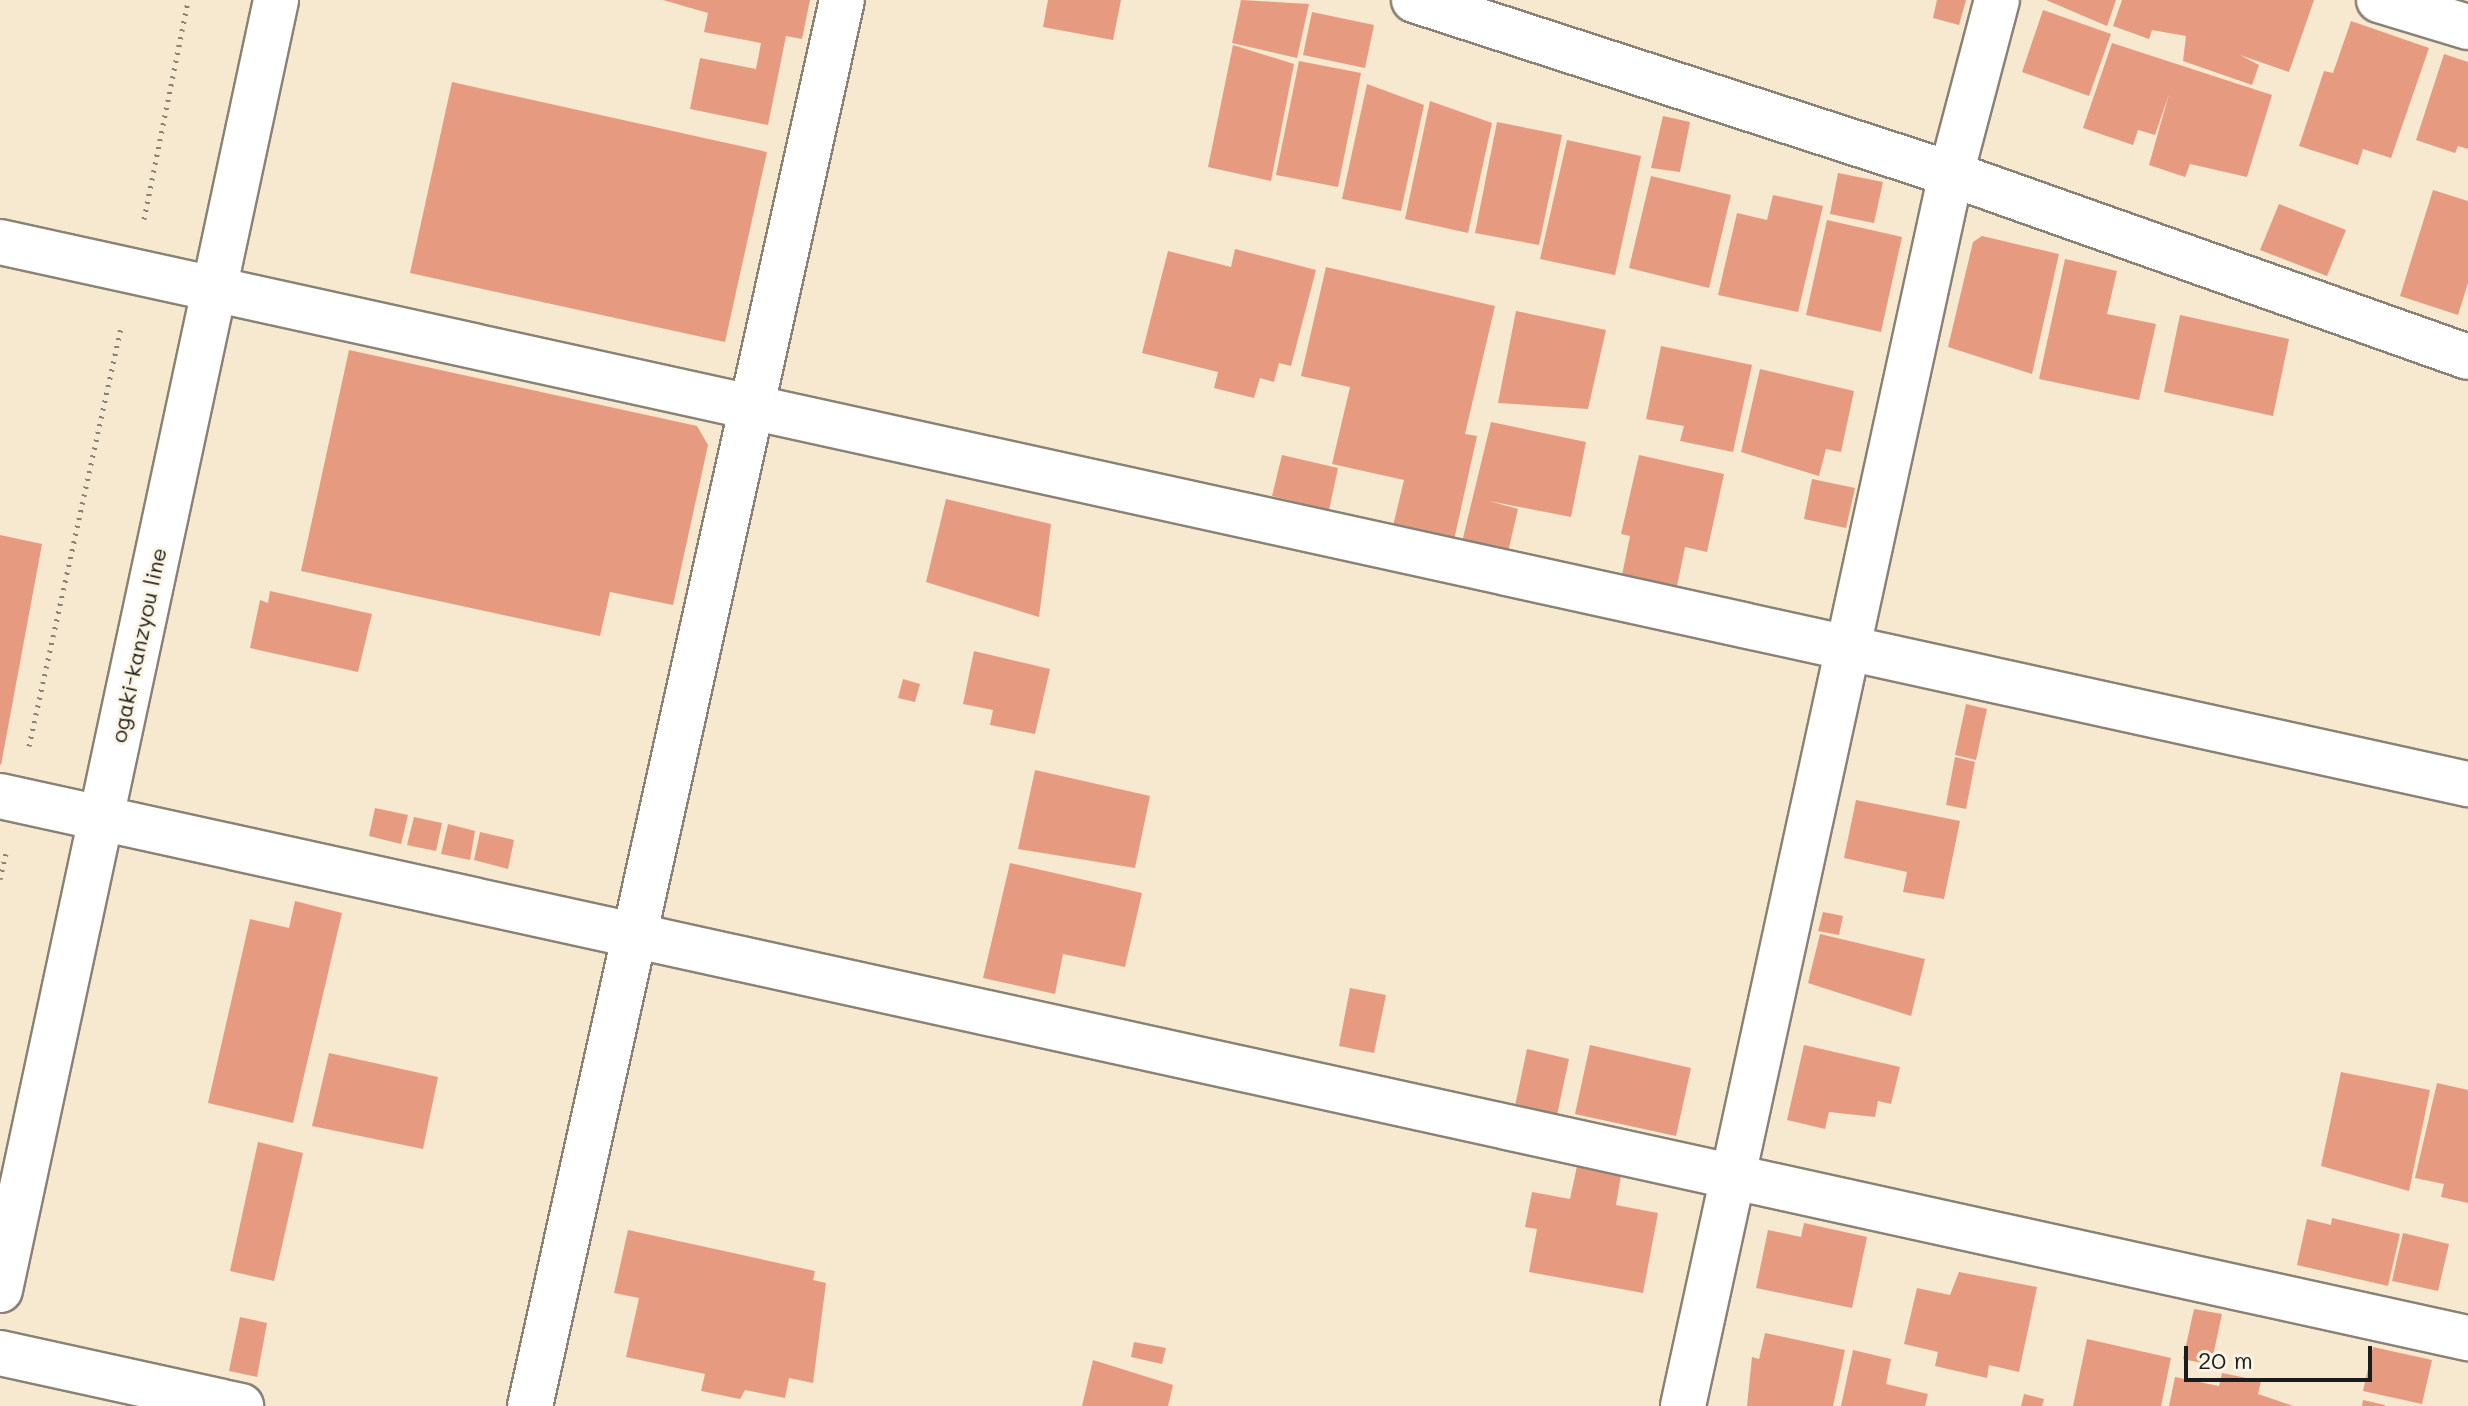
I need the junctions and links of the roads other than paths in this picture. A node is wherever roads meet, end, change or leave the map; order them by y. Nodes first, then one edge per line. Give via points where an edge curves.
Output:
1 (276, 0) edge
2 (842, 0) edge
3 (1414, 0) edge
4 (1997, 0) edge
5 (2379, 0) edge
6 (2468, 27) edge
7 (1951, 174) junction
8 (0, 242) edge
9 (214, 291) junction
10 (2468, 357) edge
11 (754, 408) junction
12 (1848, 648) junction
13 (2468, 784) edge
14 (9, 798) edge
15 (101, 817) junction
16 (634, 935) junction
17 (1733, 1176) junction
18 (0, 1290) edge
19 (2468, 1338) edge
20 (0, 1353) edge
21 (241, 1406) edge
22 (530, 1406) edge
23 (1683, 1406) edge

1 - 9 street, ogaki-kanzyou line
2 - 11 street
3 - 7 street
4 - 7 street
5 - 6 street
7 - 10 street
7 - 12 street
8 - 9 street
9 - 11 street
9 - 15 street, ogaki-kanzyou line
11 - 12 street
11 - 16 street
12 - 13 street
12 - 17 street
14 - 15 street
15 - 16 street
15 - 18 street, ogaki-kanzyou line
16 - 17 street
16 - 22 street
17 - 19 street
17 - 23 street
20 - 21 street

